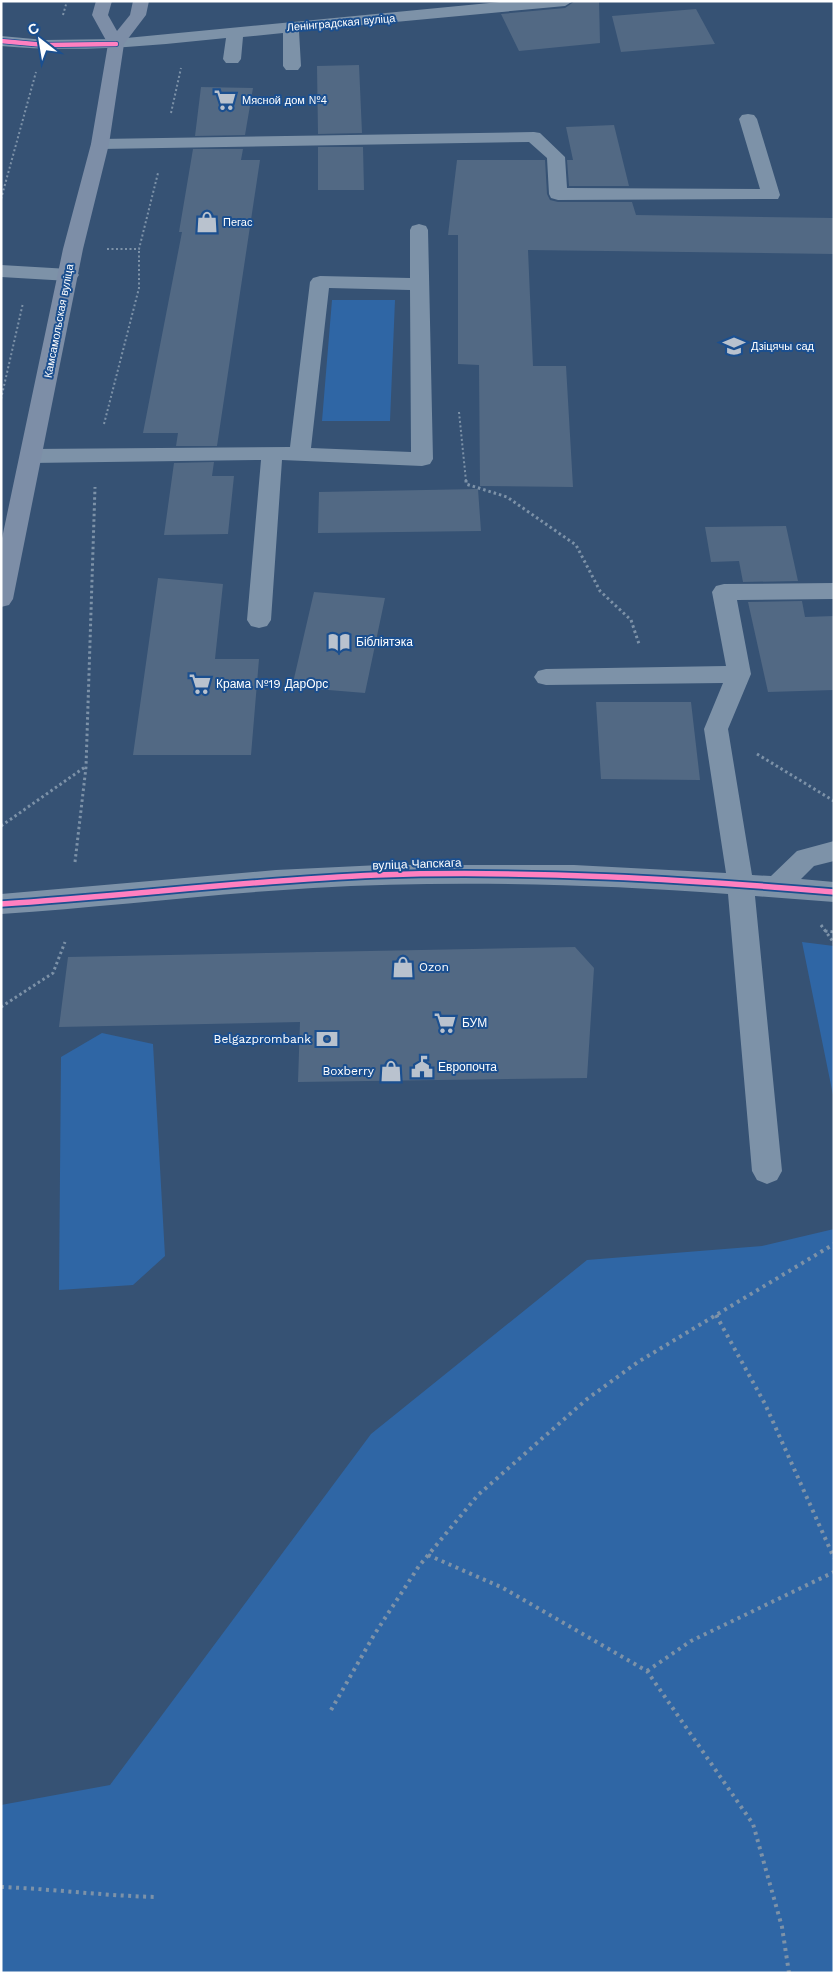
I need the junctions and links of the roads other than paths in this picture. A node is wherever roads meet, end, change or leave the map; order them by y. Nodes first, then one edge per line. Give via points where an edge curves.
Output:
1 (104, 1) edge
2 (141, 1) edge
3 (565, 1) edge
4 (291, 27) junction
5 (235, 33) junction
6 (1, 41) edge
7 (116, 44) junction
8 (232, 59) dead end
9 (292, 66) dead end
10 (748, 119) dead end
11 (100, 144) junction
12 (419, 230) dead end
13 (1, 271) edge
14 (69, 275) junction
15 (420, 284) junction
16 (272, 452) junction
17 (300, 454) junction
18 (31, 456) junction
19 (834, 590) edge
20 (1, 599) edge
21 (259, 620) dead end
22 (739, 674) junction
23 (546, 677) dead end
24 (834, 851) edge
25 (741, 886) junction
26 (777, 887) junction
27 (834, 892) edge
28 (1, 904) edge
29 (767, 1171) dead end

1 - 7 main road via 100,15
2 - 7 main road via 138,15
3 - 4 street, Ленінградская вуліца
4 - 5 street, Ленінградская вуліца
4 - 9 street
5 - 7 street, Ленінградская вуліца
5 - 8 street
6 - 7 street, Ленінградская вуліца via 45,45
7 - 11 main road, Камсамольская вуліца
10 - 11 street via 771,195 558,194 556,157 534,137
11 - 14 main road, Камсамольская вуліца
12 - 15 street
13 - 14 street
14 - 18 main road, Камсамольская вуліца
15 - 17 street via 320,282
15 - 17 street via 422,459
16 - 17 street
16 - 18 street
16 - 21 street
18 - 20 main road, Камсамольская вуліца
19 - 22 street via 724,592
22 - 23 street
22 - 25 street via 716,729
24 - 26 street via 806,858
25 - 26 street, вуліца Чапскага
25 - 28 street, вуліца Чапскага via 468,873 314,878
25 - 29 street
26 - 27 street, вуліца Чапскага

